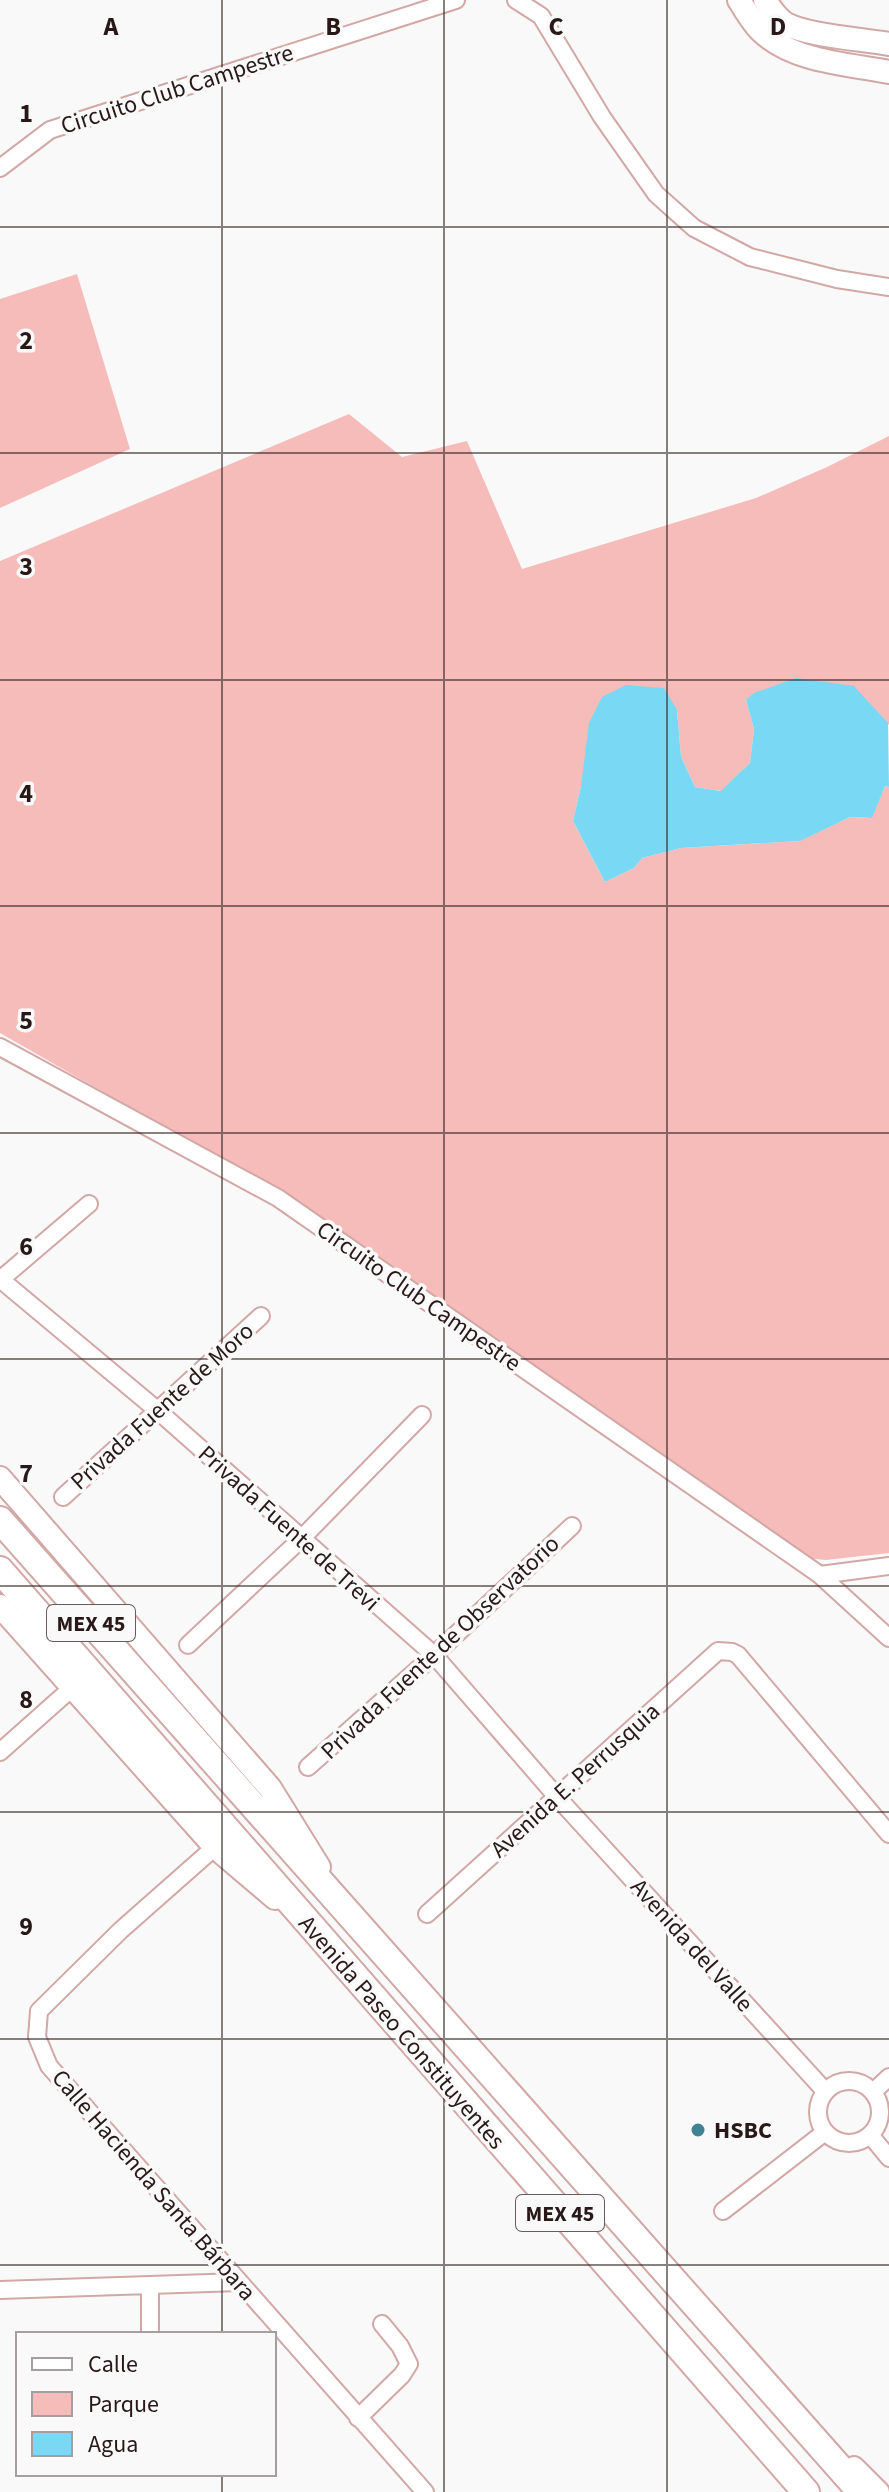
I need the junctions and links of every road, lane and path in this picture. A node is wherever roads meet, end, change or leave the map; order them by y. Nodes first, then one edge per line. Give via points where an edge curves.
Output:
1 (456, 0) edge
2 (516, 0) edge
3 (739, 0) edge
4 (765, 0) edge
5 (889, 44) edge
6 (889, 72) edge
7 (0, 168) edge
8 (889, 287) edge
9 (0, 1047) edge
10 (89, 1204) dead end
11 (0, 1280) edge
12 (261, 1316) dead end
13 (157, 1410) junction
14 (422, 1415) dead end
15 (0, 1478) edge
16 (63, 1497) dead end
17 (0, 1520) edge
18 (572, 1526) dead end
19 (301, 1539) junction
20 (889, 1566) edge
21 (0, 1570) edge
22 (820, 1575) junction
23 (0, 1606) edge
24 (889, 1638) edge
25 (188, 1645) dead end
26 (434, 1655) junction
27 (73, 1687) junction
28 (0, 1752) edge
29 (308, 1767) dead end
30 (558, 1798) junction
31 (889, 1834) edge
32 (215, 1847) junction
33 (346, 1913) junction
34 (427, 1914) dead end
35 (316, 1933) junction
36 (889, 2077) edge
37 (825, 2091) junction
38 (874, 2091) junction
39 (825, 2132) junction
40 (871, 2136) junction
41 (889, 2158) edge
42 (723, 2211) dead end
43 (239, 2282) junction
44 (150, 2285) junction
45 (0, 2290) edge
46 (382, 2324) dead end
47 (150, 2332) edge
48 (742, 2354) junction
49 (358, 2418) junction
50 (425, 2492) edge
51 (806, 2492) edge
52 (861, 2492) edge
53 (879, 2492) edge

1 - 7 street, Circuito Club Campestre via 50,130
2 - 8 street via 541,16 656,194 694,228 750,257
3 - 6 main road via 761,31 779,44 809,56
4 - 5 main road via 788,25
9 - 22 street, Circuito Club Campestre via 278,1198
10 - 11 street
11 - 13 street, Privada Fuente de Trevi
12 - 13 street, Privada Fuente de Moro
13 - 16 street, Privada Fuente de Moro
13 - 19 street, Privada Fuente de Trevi
14 - 19 street
15 - 33 main road via 270,1788
17 - 33 highway, Avenida Paseo Constituyentes / MEX 45
18 - 26 street, Privada Fuente de Observatorio
19 - 25 street
19 - 26 street, Privada Fuente de Trevi
20 - 22 street
21 - 35 highway, Avenida Paseo Constituyentes / MEX 45
22 - 24 street, Circuito Club Campestre
23 - 27 main road
26 - 29 street, Privada Fuente de Observatorio
26 - 30 street, Privada Fuente de Trevi
27 - 28 street
27 - 32 main road
30 - 31 street, Avenida E. Perrusquia via 714,1653 725,1650 738,1655
30 - 34 street, Avenida E. Perrusquia
30 - 37 street, Avenida del Valle
32 - 35 main road
32 - 43 street, Calle Hacienda Santa Bárbara via 39,2011 37,2037 49,2066
33 - 48 highway, Avenida Paseo Constituyentes / MEX 45
35 - 51 highway, Avenida Paseo Constituyentes / MEX 45
36 - 38 street
37 - 38 street via 852,2080
37 - 39 street via 818,2109
38 - 40 street via 881,2114
39 - 40 street via 847,2144
39 - 42 street
40 - 41 street
43 - 44 street
43 - 49 street, Calle Hacienda Santa Bárbara
44 - 45 street
44 - 47 street
46 - 49 street via 409,2364
48 - 52 highway, Avenida Paseo Constituyentes / MEX 45
48 - 53 street, Avenida Paseo Constituyentes
49 - 50 street, Calle Hacienda Santa Bárbara

